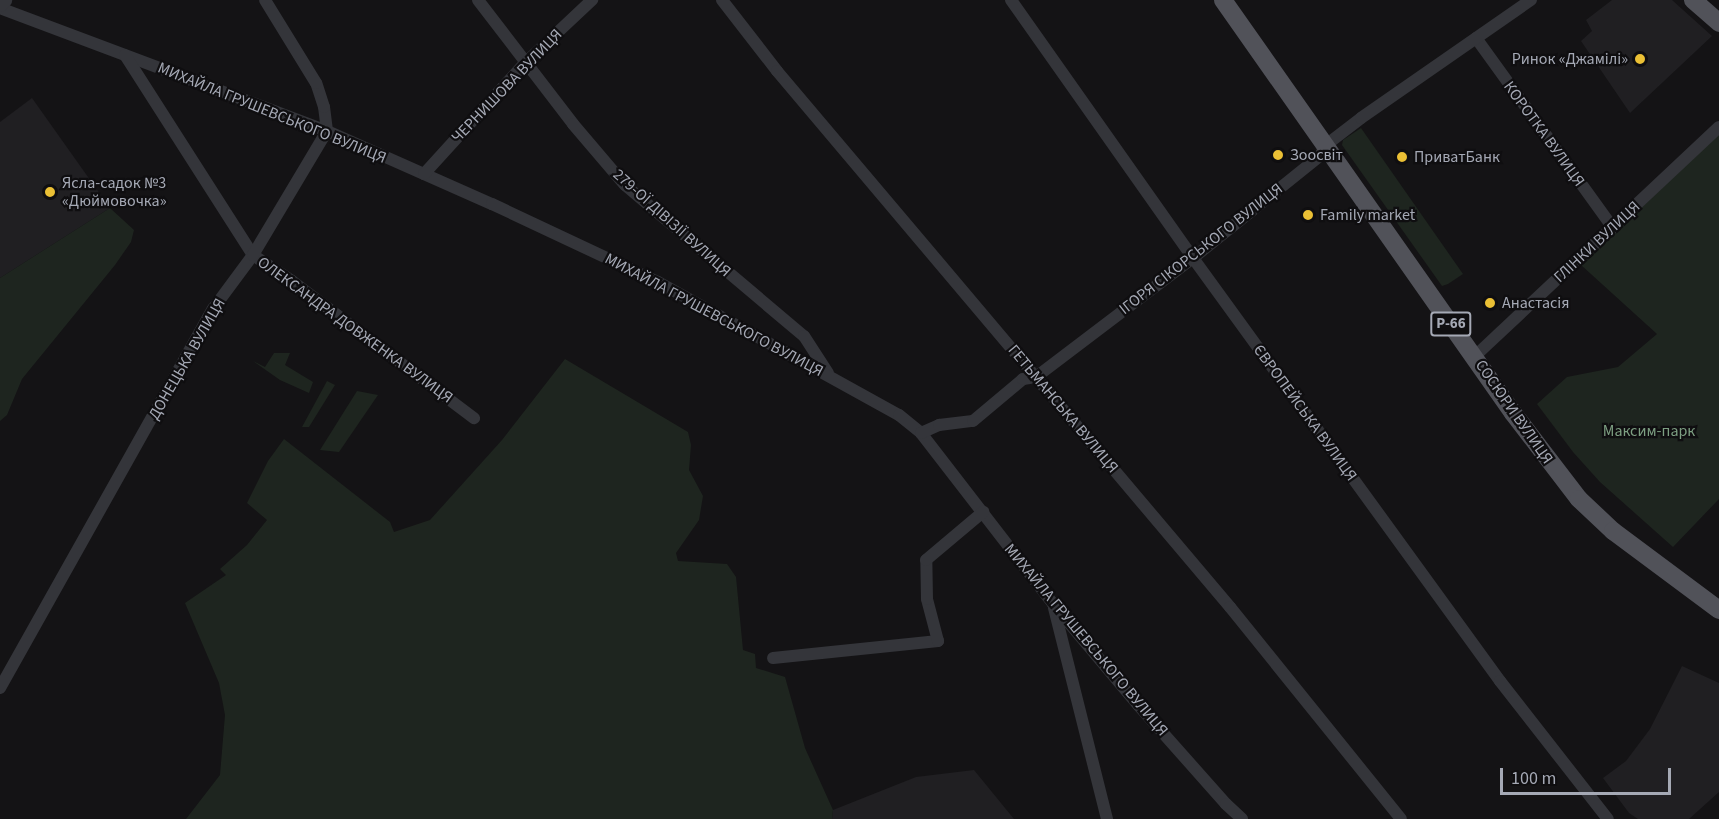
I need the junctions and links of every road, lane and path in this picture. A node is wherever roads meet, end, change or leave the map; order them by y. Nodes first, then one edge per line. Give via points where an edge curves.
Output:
1 (4, 0) edge
2 (265, 0) edge
3 (478, 0) edge
4 (592, 0) edge
5 (722, 0) edge
6 (1011, 0) edge
7 (1223, 0) edge
8 (1531, 0) edge
9 (1693, 0) edge
10 (0, 6) edge
11 (1719, 23) edge
12 (1476, 38) junction
13 (125, 55) junction
14 (526, 62) junction
15 (1719, 127) edge
16 (327, 131) junction
17 (1326, 145) junction
18 (424, 174) junction
19 (1613, 228) junction
20 (253, 255) junction
21 (1193, 258) junction
22 (1474, 357) junction
23 (1036, 376) junction
24 (832, 378) junction
25 (474, 418) dead end
26 (921, 433) junction
27 (983, 512) junction
28 (1053, 604) junction
29 (1719, 610) edge
30 (773, 658) dead end
31 (0, 688) edge
32 (1107, 819) edge
33 (1242, 819) edge
34 (1401, 819) edge
35 (1608, 819) edge

1 - 10 street
2 - 16 street via 316,83
3 - 14 street, 279-ОЇ ДІВІЗІЇ ВУЛИЦЯ
4 - 14 street, ЧЕРНИШОВА ВУЛИЦЯ
5 - 23 street, ГЕТЬМАНСЬКА ВУЛИЦЯ via 777,71
6 - 21 street, ЄВРОПЕЙСЬКА ВУЛИЦЯ
7 - 17 main road, СОСЮРИ ВУЛИЦЯ / Р-66
8 - 12 street, ІГОРЯ СІКОРСЬКОГО ВУЛИЦЯ
9 - 11 main road
10 - 13 street, МИХАЙЛА ГРУШЕВСЬКОГО ВУЛИЦЯ
12 - 17 street, ІГОРЯ СІКОРСЬКОГО ВУЛИЦЯ
12 - 19 street, КОРОТКА ВУЛИЦЯ
13 - 16 street, МИХАЙЛА ГРУШЕВСЬКОГО ВУЛИЦЯ
13 - 20 street, ОЛЕКСАНДРА ДОВЖЕНКА ВУЛИЦЯ
14 - 18 street, ЧЕРНИШОВА ВУЛИЦЯ
14 - 24 street, 279-ОЇ ДІВІЗІЇ ВУЛИЦЯ via 625,185 804,336
15 - 19 street, ГЛІНКИ ВУЛИЦЯ
16 - 18 street, МИХАЙЛА ГРУШЕВСЬКОГО ВУЛИЦЯ
16 - 20 street, ДОНЕЦЬКА ВУЛИЦЯ
17 - 21 street, ІГОРЯ СІКОРСЬКОГО ВУЛИЦЯ via 1320,156
17 - 22 main road, СОСЮРИ ВУЛИЦЯ / Р-66
18 - 24 street, МИХАЙЛА ГРУШЕВСЬКОГО ВУЛИЦЯ via 658,282
19 - 22 street, ГЛІНКИ ВУЛИЦЯ
20 - 25 street, ОЛЕКСАНДРА ДОВЖЕНКА ВУЛИЦЯ via 292,280
20 - 31 street, ДОНЕЦЬКА ВУЛИЦЯ via 213,309
21 - 23 street, ІГОРЯ СІКОРСЬКОГО ВУЛИЦЯ
21 - 35 street, ЄВРОПЕЙСЬКА ВУЛИЦЯ via 1500,681
22 - 29 main road, СОСЮРИ ВУЛИЦЯ / Р-66 via 1579,499 1613,531
23 - 26 street, ІГОРЯ СІКОРСЬКОГО ВУЛИЦЯ via 1023,379 973,421 939,425
23 - 34 street, ГЕТЬМАНСЬКА ВУЛИЦЯ
24 - 26 street, МИХАЙЛА ГРУШЕВСЬКОГО ВУЛИЦЯ via 899,415
26 - 27 street, МИХАЙЛА ГРУШЕВСЬКОГО ВУЛИЦЯ
27 - 28 street, МИХАЙЛА ГРУШЕВСЬКОГО ВУЛИЦЯ
27 - 30 street via 926,560 927,598 938,641
28 - 32 street
28 - 33 street, МИХАЙЛА ГРУШЕВСЬКОГО ВУЛИЦЯ

